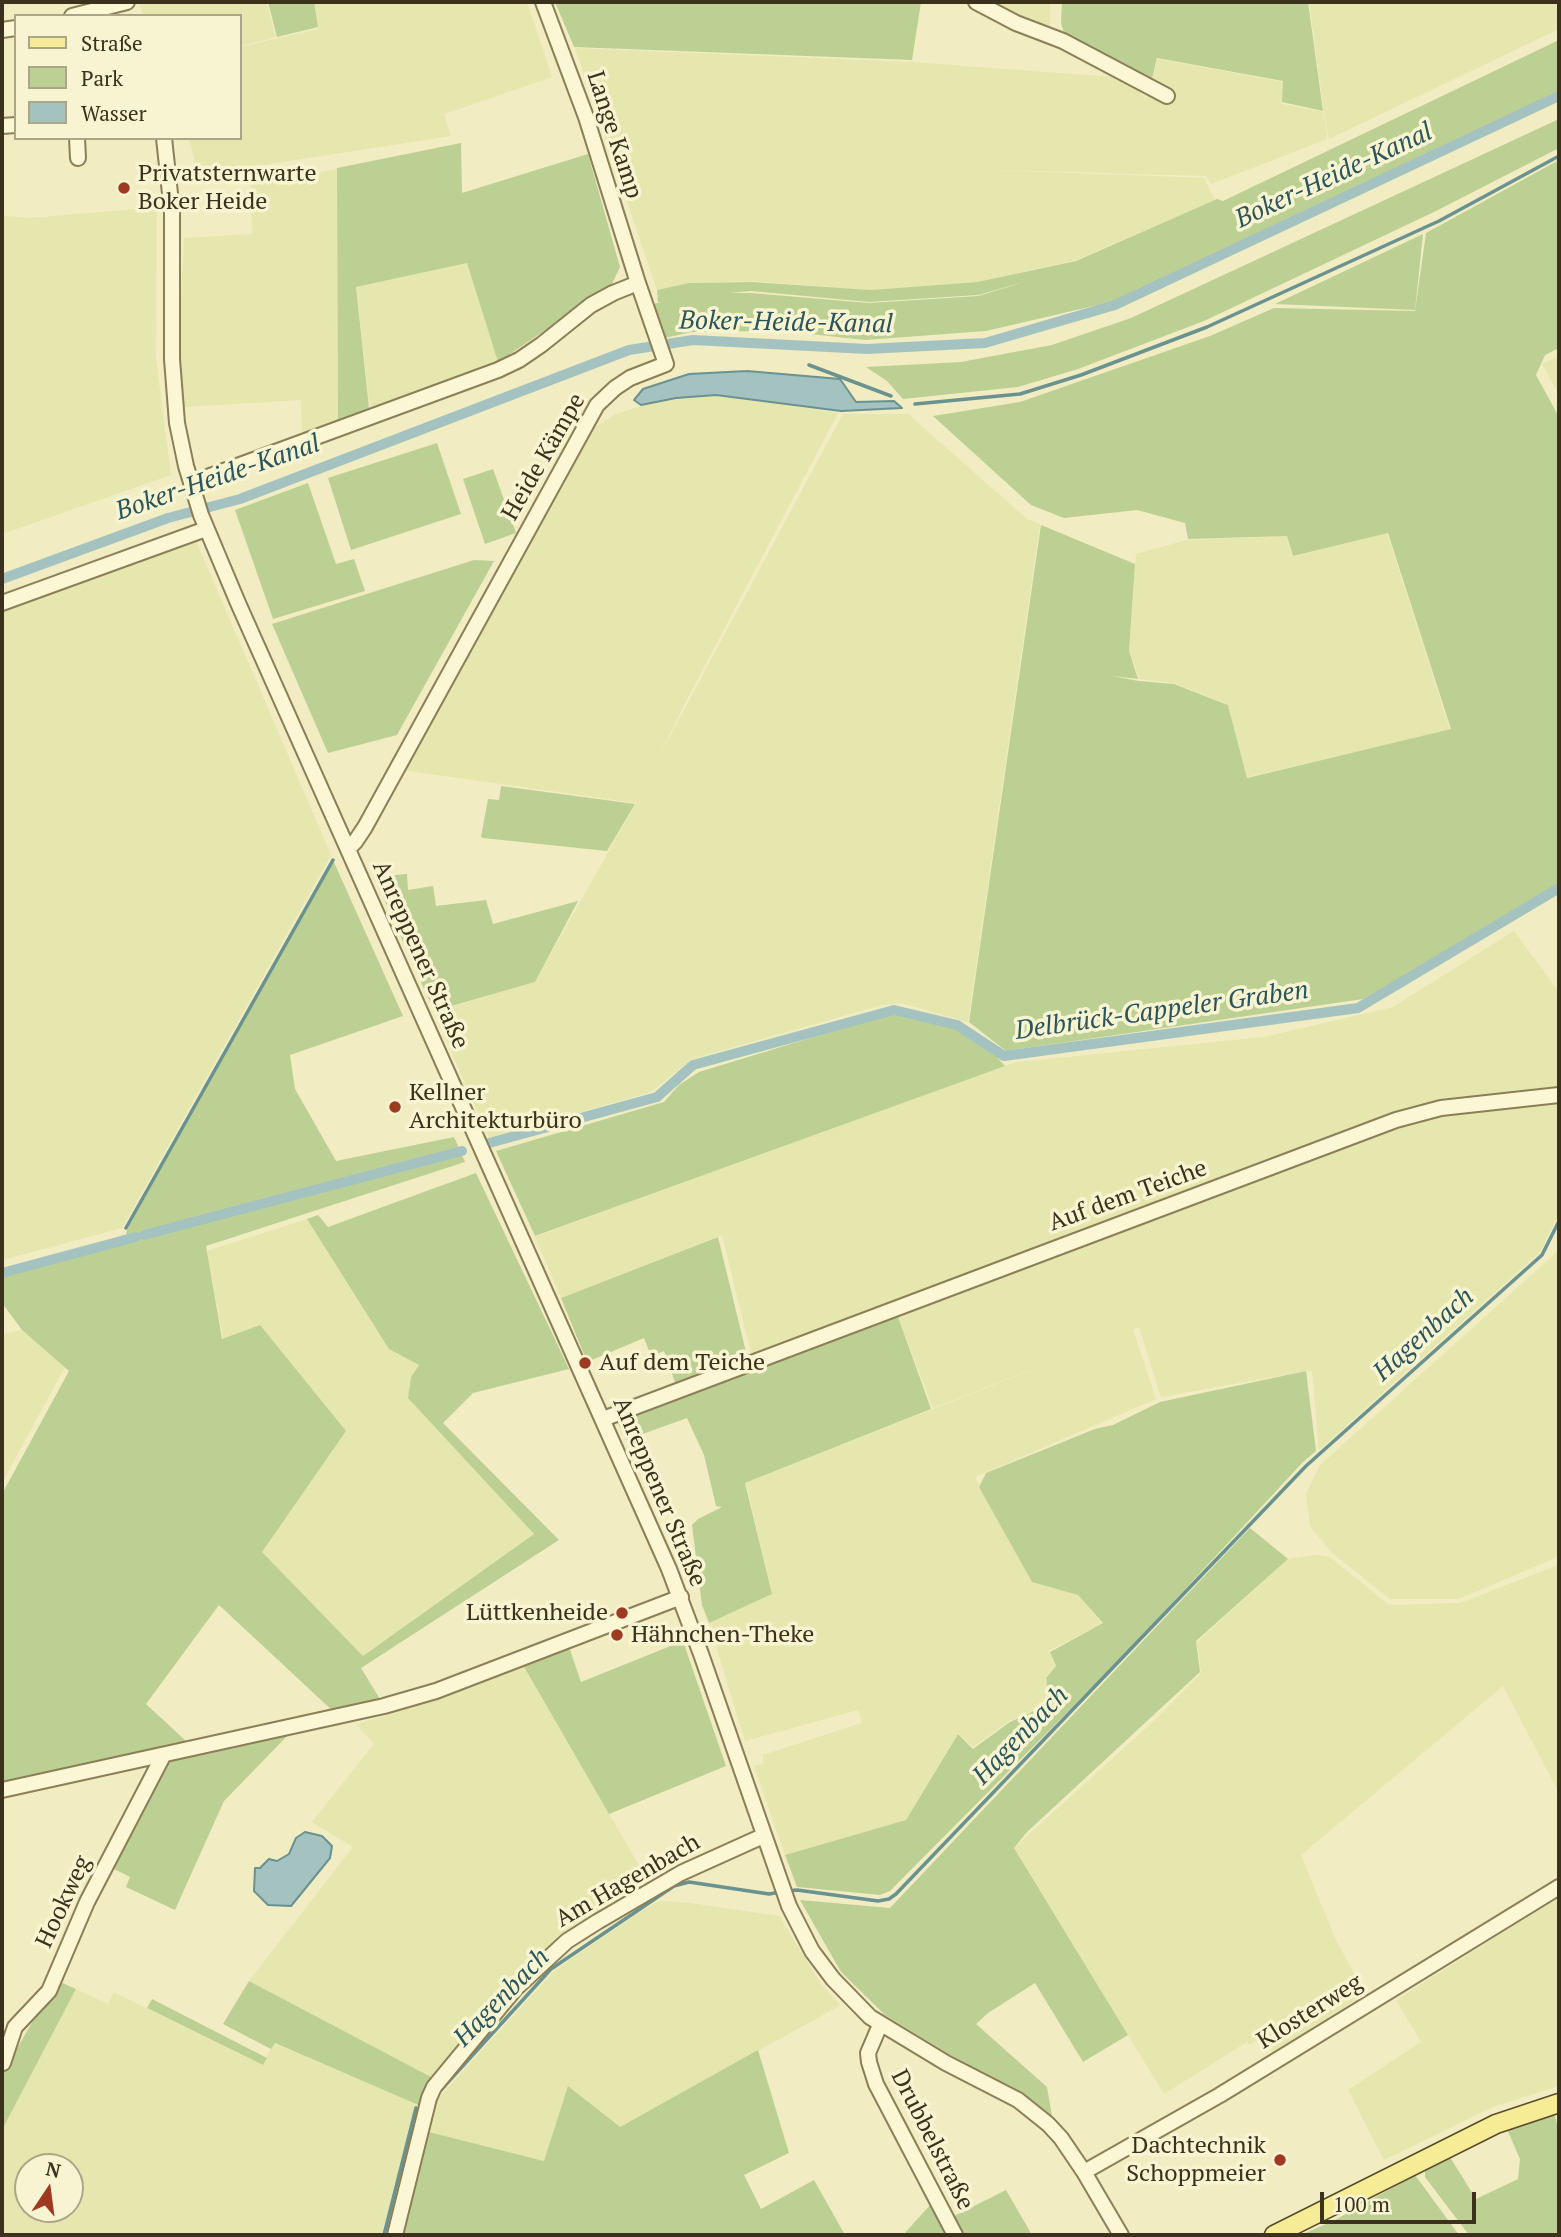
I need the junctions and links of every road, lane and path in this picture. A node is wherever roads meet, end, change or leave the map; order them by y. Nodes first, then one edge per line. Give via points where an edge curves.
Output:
1 (125, 2) edge
2 (543, 2) edge
3 (976, 2) edge
4 (80, 14) edge
5 (1167, 96) dead end
6 (77, 140) edge
7 (164, 140) edge
8 (78, 158) dead end
9 (638, 283) junction
10 (191, 483) junction
11 (204, 522) junction
12 (2, 603) edge
13 (348, 849) junction
14 (1559, 1095) edge
15 (603, 1419) junction
16 (681, 1597) junction
17 (163, 1756) junction
18 (2, 1790) edge
19 (763, 1836) junction
20 (1559, 1887) edge
21 (880, 2025) junction
22 (3, 2063) edge
23 (1559, 2103) edge
24 (1084, 2172) junction
25 (395, 2235) edge
26 (955, 2235) edge
27 (1121, 2235) edge
28 (1273, 2235) edge

1 - 4 street
2 - 9 street, Lange Kamp via 586,117
3 - 5 street
6 - 8 street
7 - 10 street, Anreppener Straße via 172,212 174,392
9 - 10 street via 591,305 541,345 498,370
9 - 13 street, Heide Kämpe via 666,364 630,379 597,405 365,827
10 - 11 street, Anreppener Straße
11 - 12 street
11 - 13 street, Anreppener Straße
13 - 15 street, Anreppener Straße
14 - 15 street, Auf dem Teiche via 1441,1108 1396,1120
15 - 16 street, Anreppener Straße
16 - 17 street via 436,1692
16 - 19 street, Anreppener Straße
17 - 18 street
17 - 22 street, Hookweg via 87,1902 49,1991 15,2027
19 - 21 street, Anreppener Straße via 789,1906 812,1951 859,2008
19 - 25 street, Am Hagenbach via 681,1872 597,1922 568,1941 515,1989 434,2087
20 - 24 street, Klosterweg via 1220,2095
21 - 24 street, Anreppener Straße via 1025,2105 1061,2138
21 - 26 street, Drubbelstraße via 869,2053 876,2084
23 - 28 main road via 1496,2124
24 - 27 street, Anreppener Straße

